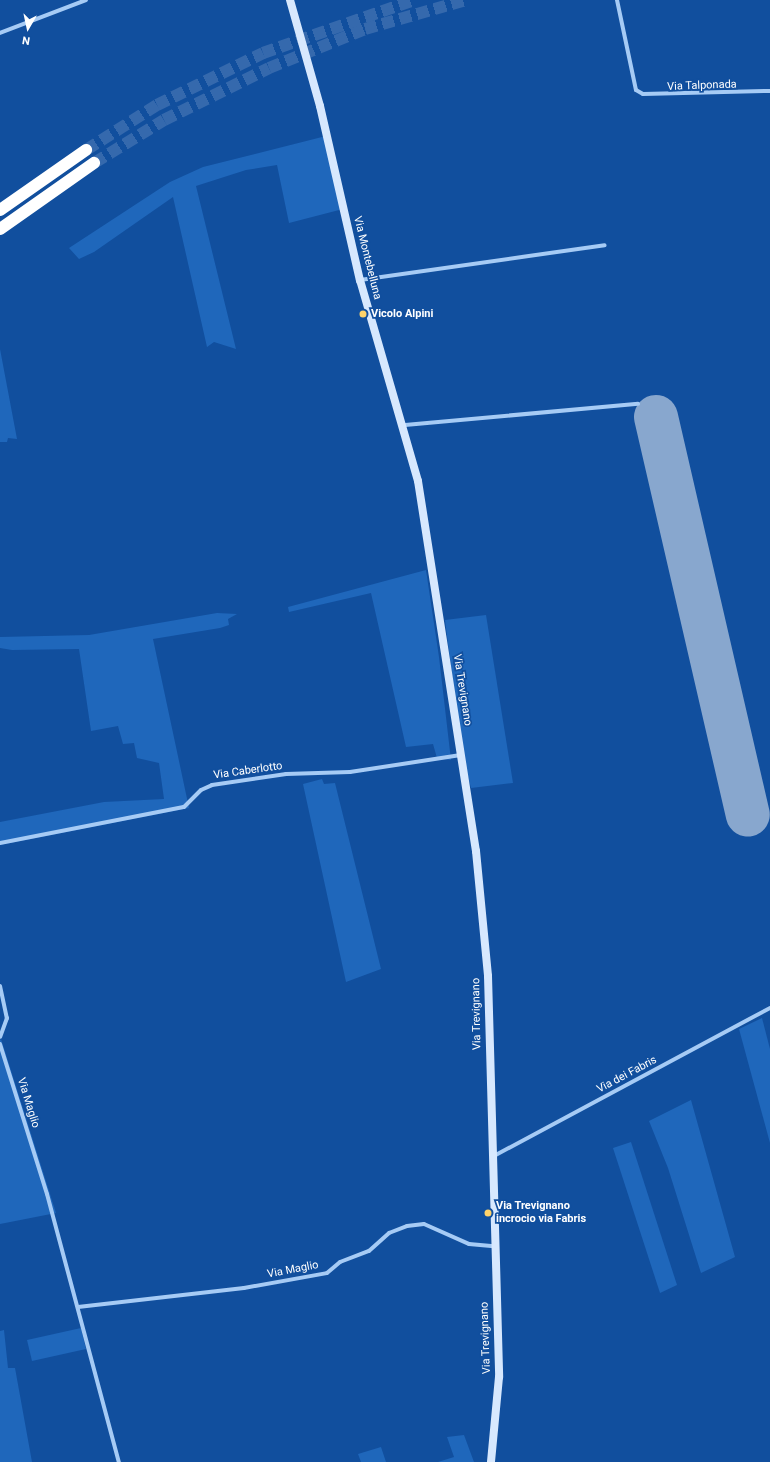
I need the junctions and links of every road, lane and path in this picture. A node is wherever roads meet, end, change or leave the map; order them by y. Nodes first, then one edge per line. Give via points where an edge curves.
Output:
1 (86, 0) edge
2 (290, 0) edge
3 (617, 0) edge
4 (0, 33) edge
5 (770, 91) edge
6 (86, 150) tunnel mouth
7 (94, 163) tunnel mouth
8 (0, 210) edge
9 (0, 229) edge
10 (605, 245) dead end
11 (360, 280) junction
12 (638, 404) dead end
13 (405, 425) junction
14 (431, 569) joint
15 (461, 755) junction
16 (0, 843) edge
17 (0, 986) edge
18 (770, 1008) edge
19 (0, 1037) edge
20 (0, 1044) edge
21 (492, 1157) junction
22 (494, 1246) junction
23 (78, 1307) junction
24 (119, 1462) edge
25 (491, 1462) edge

1 - 4 street
2 - 11 main road, Via Montebelluna via 320,106
3 - 5 street, Via Talponada via 636,90 649,96
6 - 8 highway
7 - 9 highway
10 - 11 street
11 - 13 main road, Via Montebelluna
12 - 13 street
13 - 14 main road, Via Montebelluna via 418,481
14 - 15 main road, Via Trevignano
15 - 16 street, Via Caberlotto via 350,772 286,774 212,785 201,790 184,807
15 - 21 main road, Via Trevignano via 486,935
17 - 19 street via 7,1018
18 - 21 street, Via dei Fabris
20 - 23 street, Via Maglio
21 - 22 main road, Via Trevignano
22 - 23 street, Via Maglio via 469,1244 424,1224 407,1226 389,1233 369,1251 340,1262 327,1272 244,1288
22 - 25 main road, Via Trevignano via 499,1377
23 - 24 street, Via Maglio

